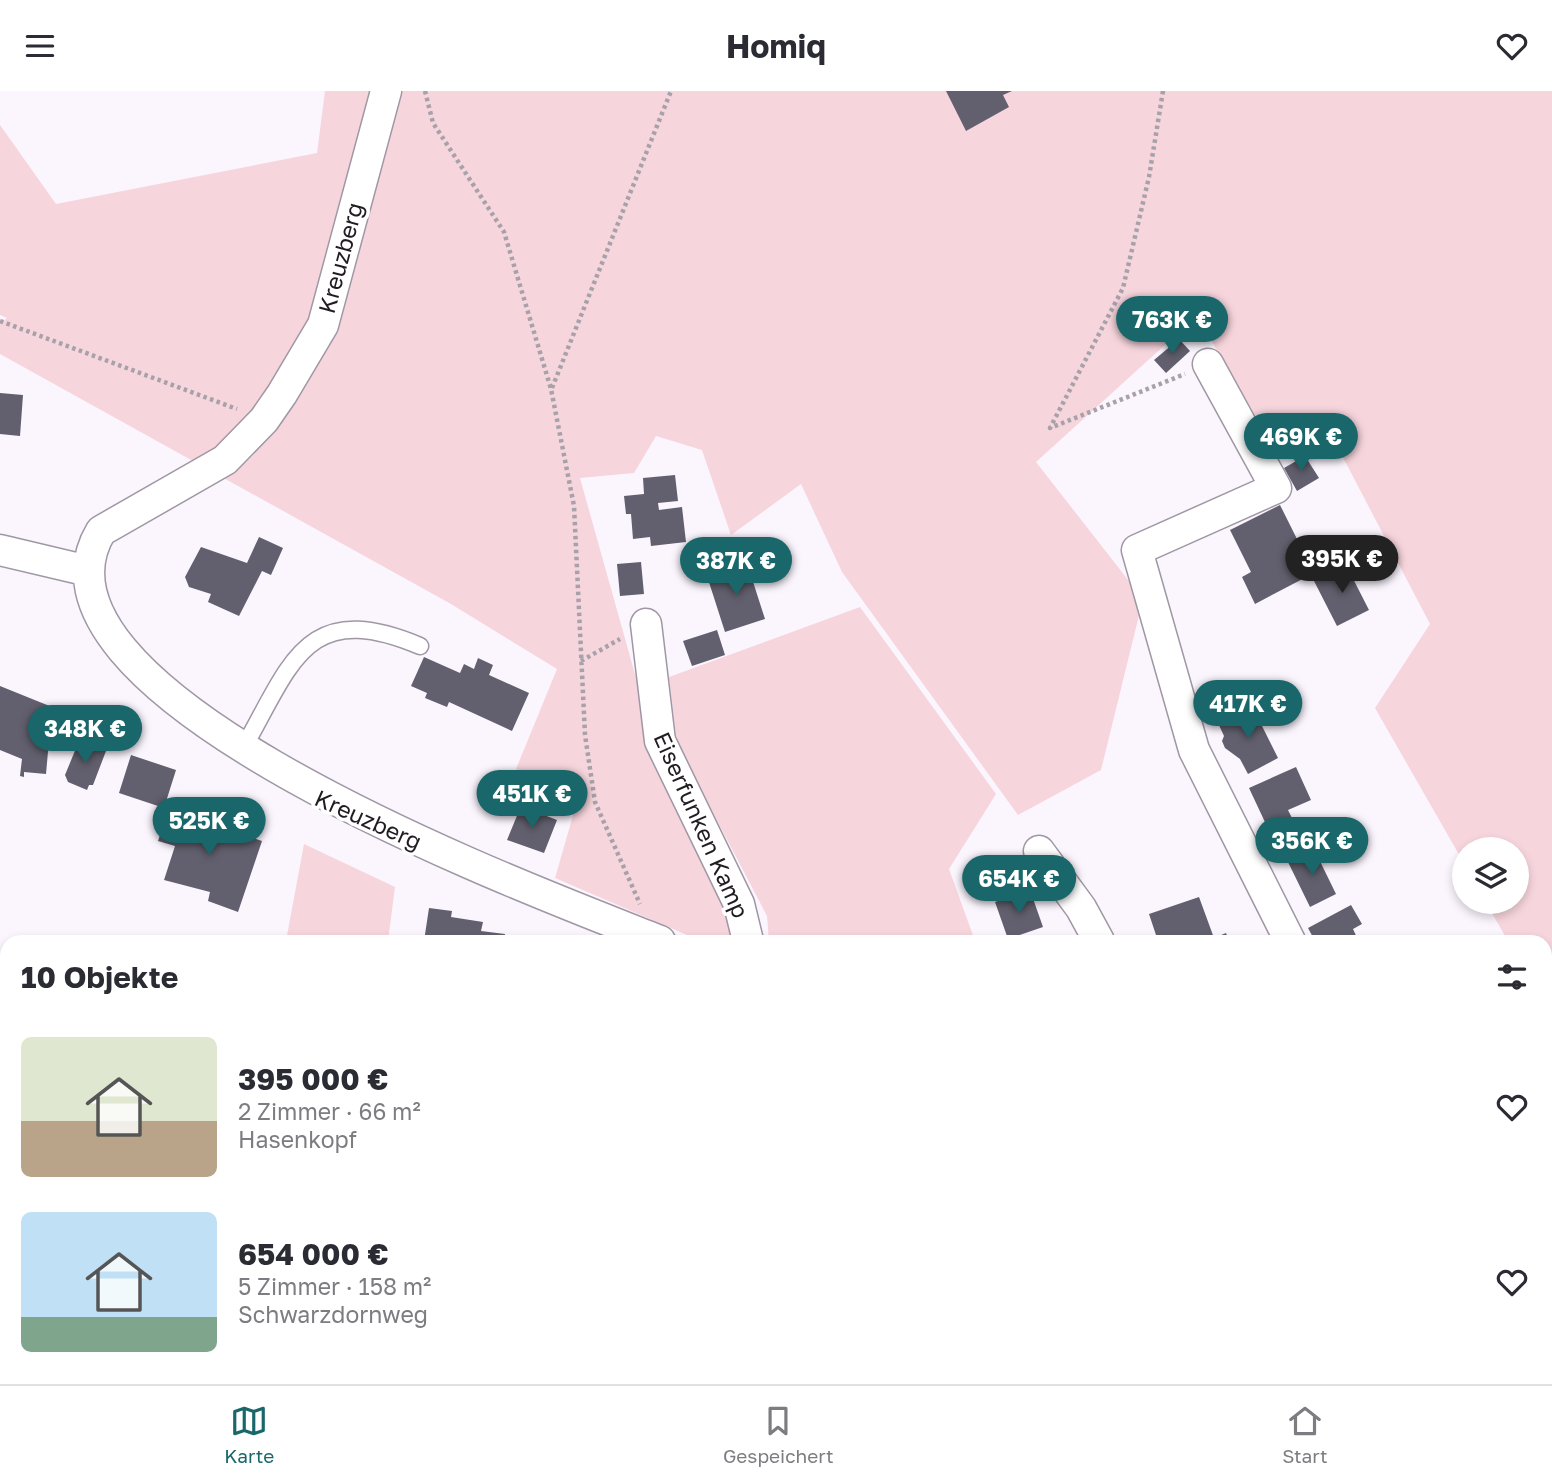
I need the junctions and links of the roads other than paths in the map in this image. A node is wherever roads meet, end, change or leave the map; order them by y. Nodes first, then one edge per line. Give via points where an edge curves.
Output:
1 (386, 91) edge
2 (1208, 364) road end
3 (0, 550) edge
4 (80, 569) junction
5 (646, 624) road end
6 (420, 646) dead end
7 (240, 754) junction
8 (1040, 851) dead end
9 (645, 935) edge
10 (747, 935) edge
11 (1096, 935) edge
12 (1287, 935) edge

1 - 4 street, Kreuzberg via 323,325 264,420 225,460 101,531
2 - 12 street via 1276,488 1137,550 1194,750
3 - 4 street
4 - 7 street, Kreuzberg via 89,613 116,662 141,687
5 - 10 street, Eiserfunken Kamp via 660,741 739,904
6 - 7 lane via 373,629 317,638 297,655
7 - 9 street, Kreuzberg via 287,783 354,814
8 - 11 street

